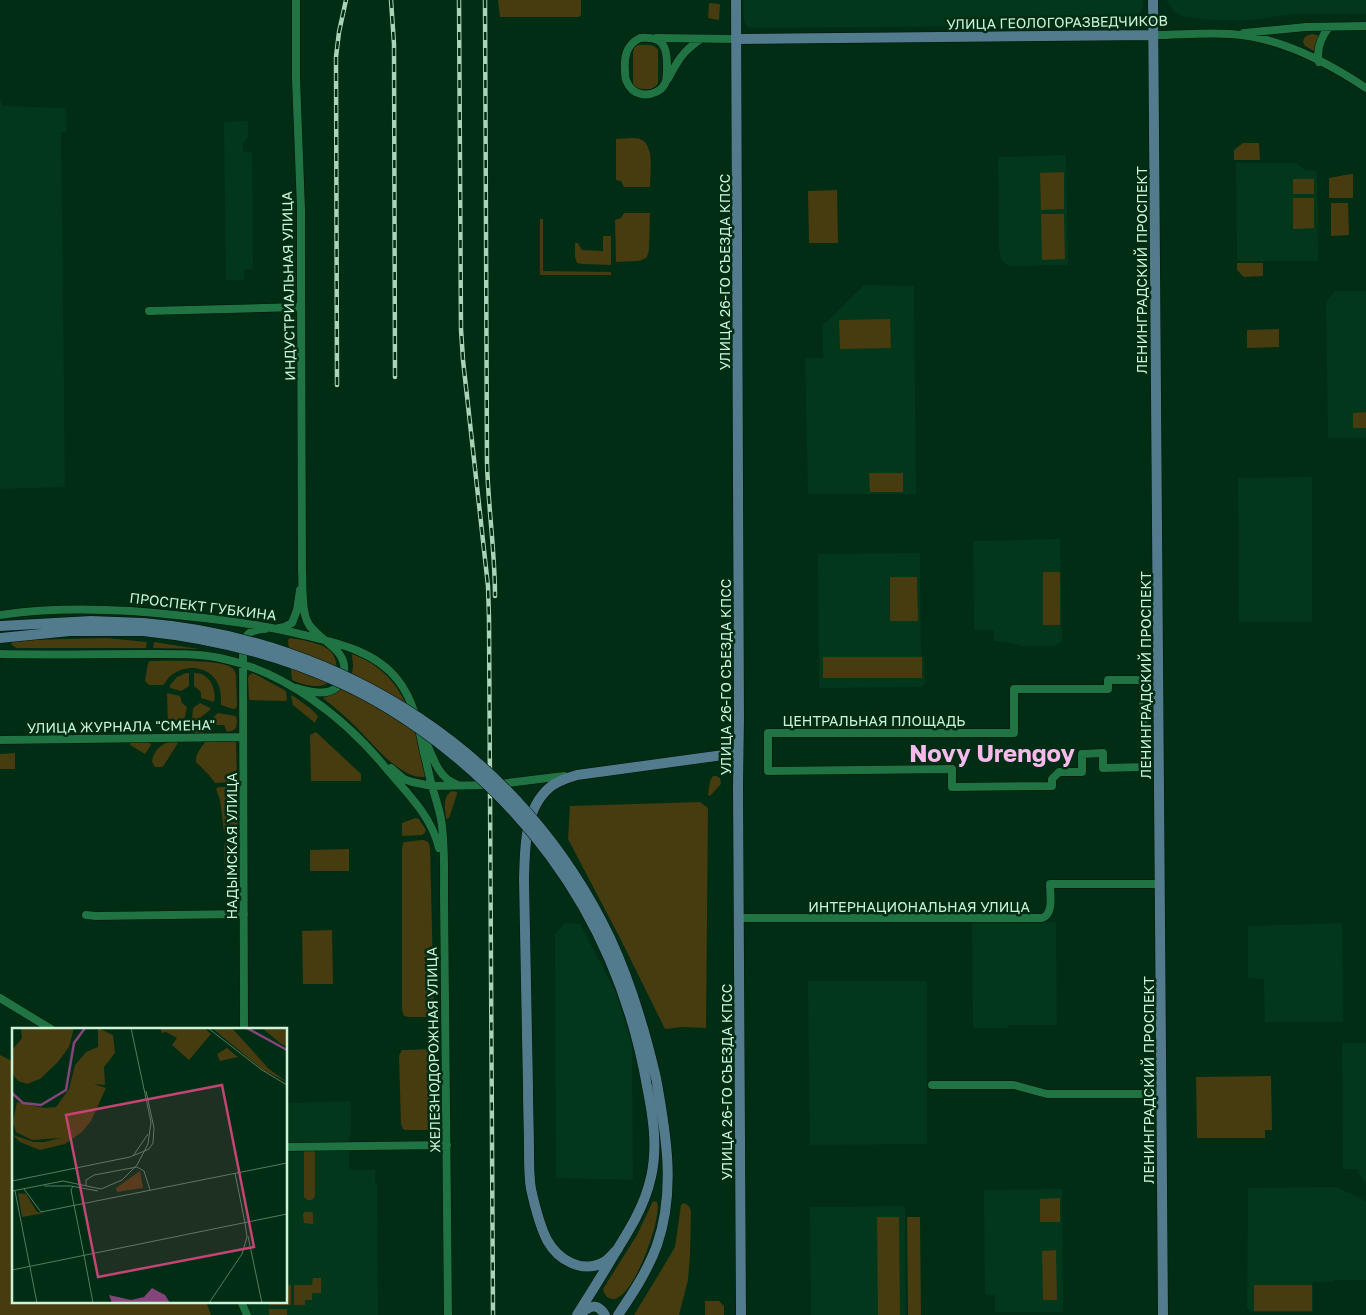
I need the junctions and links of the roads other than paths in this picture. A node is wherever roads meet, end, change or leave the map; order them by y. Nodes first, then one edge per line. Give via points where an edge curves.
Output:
1 (296, 0) edge
2 (736, 0) edge
3 (1153, 0) edge
4 (1366, 26) edge
5 (1329, 27) junction
6 (1230, 34) junction
7 (1153, 35) junction
8 (644, 38) junction
9 (701, 39) junction
10 (736, 39) junction
11 (1319, 62) junction
12 (665, 83) junction
13 (1366, 88) edge
14 (302, 307) junction
15 (149, 311) dead end
16 (302, 571) junction
17 (0, 614) edge
18 (0, 626) edge
19 (143, 627) junction
20 (274, 628) junction
21 (0, 638) edge
22 (322, 640) junction
23 (0, 654) edge
24 (242, 664) junction
25 (296, 688) junction
26 (416, 717) junction
27 (242, 737) junction
28 (0, 740) edge
29 (738, 753) junction
30 (379, 759) junction
31 (1103, 768) joint
32 (577, 774) junction
33 (432, 786) junction
34 (459, 786) junction
35 (443, 864) junction
36 (1160, 884) junction
37 (244, 914) junction
38 (86, 915) dead end
39 (739, 918) junction
40 (0, 998) edge
41 (49, 1028) edge
42 (244, 1028) edge
43 (932, 1085) dead end
44 (1162, 1094) junction
45 (447, 1145) junction
46 (288, 1147) edge
47 (618, 1249) junction
48 (241, 1302) edge
49 (247, 1315) edge
50 (448, 1315) edge
51 (578, 1315) edge
52 (605, 1315) edge
53 (618, 1315) edge
54 (741, 1315) edge
55 (1163, 1315) edge

1 - 14 street, ИНДУСТРИАЛЬНАЯ УЛИЦА
2 - 10 main road, УЛИЦА 26-ГО СЪЕЗДА КПСС
3 - 7 main road, ЛЕНИНГРАДСКИЙ ПРОСПЕКТ
4 - 5 street
5 - 6 street
5 - 11 street via 1320,44
6 - 7 street, УЛИЦА ГЕОЛОГОРАЗВЕДЧИКОВ
6 - 11 street, УЛИЦА ГЕОЛОГОРАЗВЕДЧИКОВ via 1274,42
7 - 10 main road, УЛИЦА ГЕОЛОГОРАЗВЕДЧИКОВ
7 - 36 main road, ЛЕНИНГРАДСКИЙ ПРОСПЕКТ
8 - 9 street
8 - 12 street via 658,41 665,47
8 - 12 street via 634,41 627,51 626,82 633,90 646,95 658,91
9 - 10 street
9 - 12 street via 686,49
10 - 29 main road, УЛИЦА 26-ГО СЪЕЗДА КПСС
11 - 13 street, УЛИЦА ГЕОЛОГОРАЗВЕДЧИКОВ
14 - 15 street
14 - 16 street, ИНДУСТРИАЛЬНАЯ УЛИЦА
16 - 20 street, ИНДУСТРИАЛЬНАЯ УЛИЦА via 295,618 289,625
16 - 22 street, ИНДУСТРИАЛЬНАЯ УЛИЦА via 306,620
17 - 20 street, ПРОСПЕКТ ГУБКИНА via 112,610 154,612
18 - 19 main road via 91,621
19 - 21 main road
19 - 47 main road, bridge via 287,661 337,681 391,709 485,782 554,859 592,922 612,963 642,1056 648,1086 654,1131 652,1176 642,1206
19 - 53 main road, bridge via 190,628 290,652 341,673 395,701 444,735 486,770 544,832 571,869 610,938 630,985 656,1078 666,1134 668,1178 661,1233 651,1260
20 - 22 street, ПРОСПЕКТ ГУБКИНА
20 - 24 street, НАДЫМСКАЯ УЛИЦА via 247,634
22 - 25 street, ИНДУСТРИАЛЬНАЯ УЛИЦА via 340,655 344,667 341,680 330,691
22 - 26 street, ПРОСПЕКТ ГУБКИНА via 365,654 391,672 409,697
23 - 24 street via 191,654
24 - 25 street
24 - 27 street, НАДЫМСКАЯ УЛИЦА
25 - 30 street via 336,718
26 - 33 street, ПРОСПЕКТ ГУБКИНА
26 - 34 street via 441,772 451,783
27 - 28 street, УЛИЦА ЖУРНАЛА "СМЕНА"
27 - 37 street, НАДЫМСКАЯ УЛИЦА
29 - 32 main road
29 - 39 main road, УЛИЦА 26-ГО СЪЕЗДА КПСС
30 - 33 street via 404,779
30 - 35 street via 430,823
31 - 31 street, ЦЕНТРАЛЬНАЯ ПЛОЩАДЬ via 1103,753 1082,754 1082,772 1059,772 1052,779 1052,786 952,787 952,769 768,771 768,733 1014,733 1014,689 1108,689 1108,680 1143,680 1144,767
32 - 34 street
32 - 47 main road via 560,781 539,800 526,842 530,1178 535,1207 548,1242 563,1258 572,1264 590,1266 606,1261
33 - 34 street
33 - 35 street, ЖЕЛЕЗНОДОРОЖНАЯ УЛИЦА via 441,820
35 - 45 street, ЖЕЛЕЗНОДОРОЖНАЯ УЛИЦА
36 - 39 street, ИНТЕРНАЦИОНАЛЬНАЯ УЛИЦА via 1050,884 1050,912 1042,918
36 - 44 main road, ЛЕНИНГРАДСКИЙ ПРОСПЕКТ
37 - 38 street
37 - 42 street, НАДЫМСКАЯ УЛИЦА
39 - 54 main road, УЛИЦА 26-ГО СЪЕЗДА КПСС
40 - 41 street
43 - 44 street via 1014,1085 1047,1094
44 - 55 main road, ЛЕНИНГРАДСКИЙ ПРОСПЕКТ
45 - 46 street
45 - 50 street, ЖЕЛЕЗНОДОРОЖНАЯ УЛИЦА
47 - 51 main road
48 - 49 street
51 - 52 main road via 595,1307

